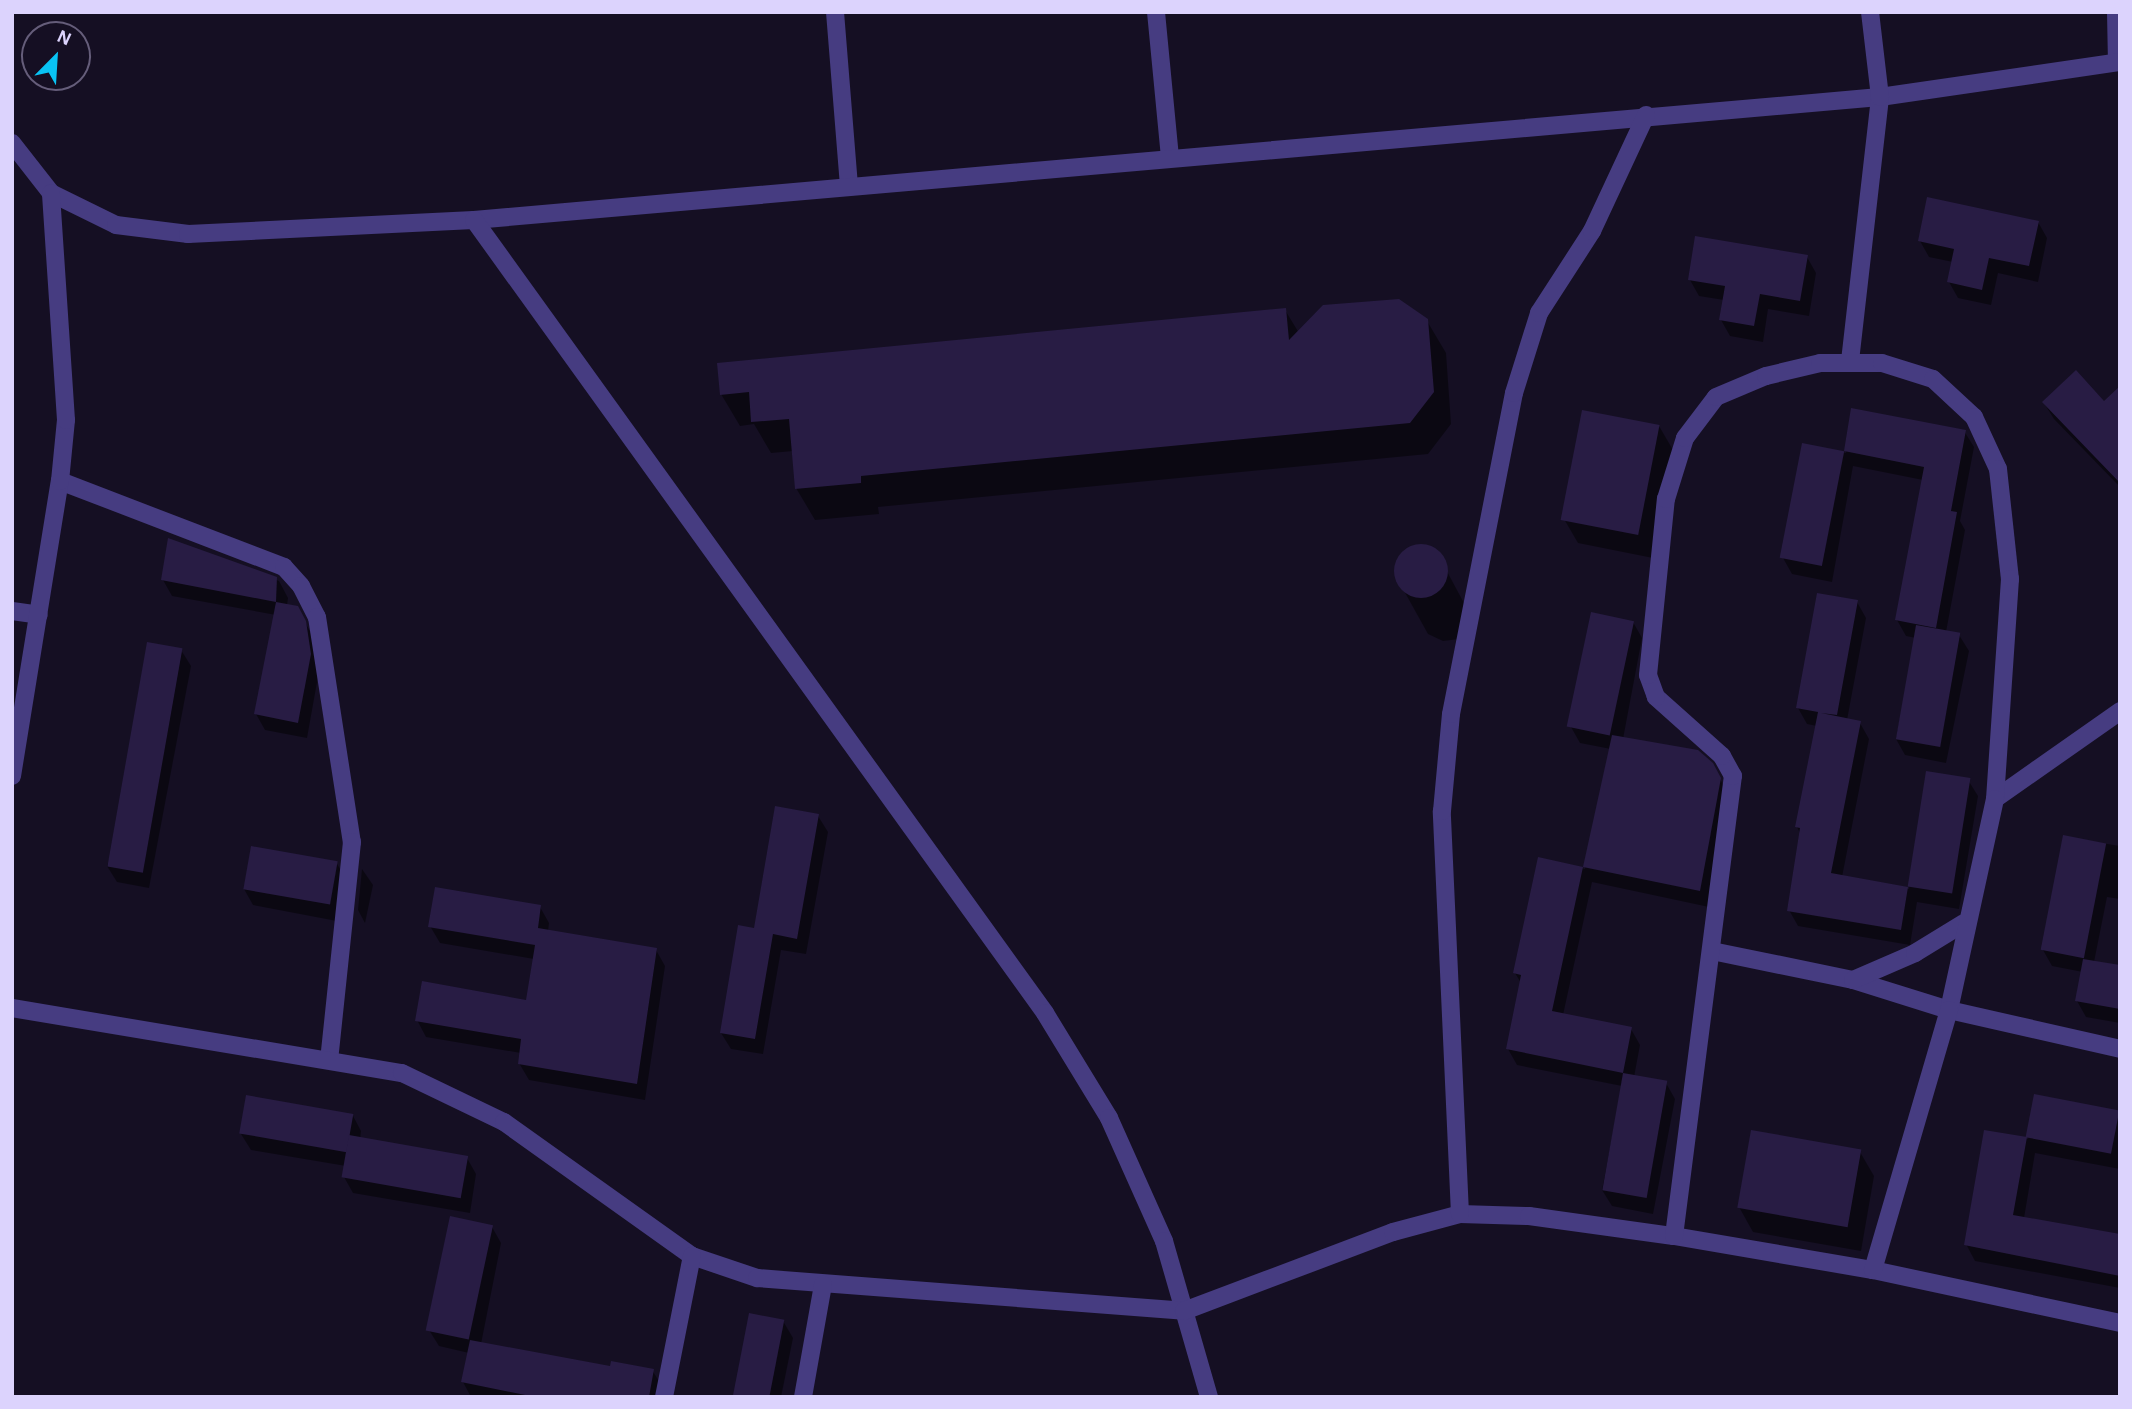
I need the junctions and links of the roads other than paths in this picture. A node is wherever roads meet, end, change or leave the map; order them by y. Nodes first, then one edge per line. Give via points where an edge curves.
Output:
1 (835, 12) edge
2 (1156, 12) edge
3 (1870, 12) edge
4 (2116, 12) edge
5 (2118, 62) edge
6 (1880, 97) junction
7 (1646, 115) junction
8 (12, 143) edge
9 (1170, 158) junction
10 (849, 186) junction
11 (51, 193) junction
12 (474, 220) junction
13 (1850, 361) junction
14 (60, 481) junction
15 (12, 611) edge
16 (39, 615) junction
17 (2120, 711) edge
18 (12, 776) edge
19 (1995, 799) junction
20 (1964, 923) junction
21 (1712, 951) junction
22 (1853, 980) junction
23 (12, 1008) edge
24 (1948, 1010) junction
25 (2120, 1049) edge
26 (328, 1060) junction
27 (1460, 1214) junction
28 (1674, 1236) junction
29 (692, 1256) junction
30 (1872, 1270) junction
31 (823, 1285) junction
32 (1184, 1311) junction
33 (2120, 1323) edge
34 (664, 1397) edge
35 (803, 1397) edge
36 (1209, 1397) edge

1 - 10 street
2 - 9 street
3 - 6 street
4 - 5 street
5 - 6 street
6 - 7 street
6 - 13 street
7 - 9 street
7 - 27 street via 1592,231 1539,313 1514,393 1451,714 1442,811
8 - 11 street
9 - 10 street
10 - 12 street
11 - 12 street via 116,225 188,234
11 - 14 street via 66,420
12 - 32 street via 1045,1013 1109,1118 1164,1241
13 - 19 street via 1882,363 1933,379 1974,417 1998,469 2010,579
13 - 21 street via 1766,376 1716,397 1685,438 1666,499 1648,675 1656,697 1722,756 1733,776
14 - 16 street
14 - 26 street via 284,567 301,586 317,617 352,842
15 - 16 street
16 - 18 street
17 - 19 street
19 - 20 street
20 - 22 street via 1915,953
20 - 24 street
21 - 22 street
21 - 28 street
22 - 24 street
23 - 26 street
24 - 25 street
24 - 30 street
26 - 29 street via 402,1073 504,1122
27 - 28 street via 1529,1216
27 - 32 street via 1393,1232
28 - 30 street
29 - 31 street via 757,1278
29 - 34 street
30 - 33 street
31 - 32 street
31 - 35 street
32 - 36 street

